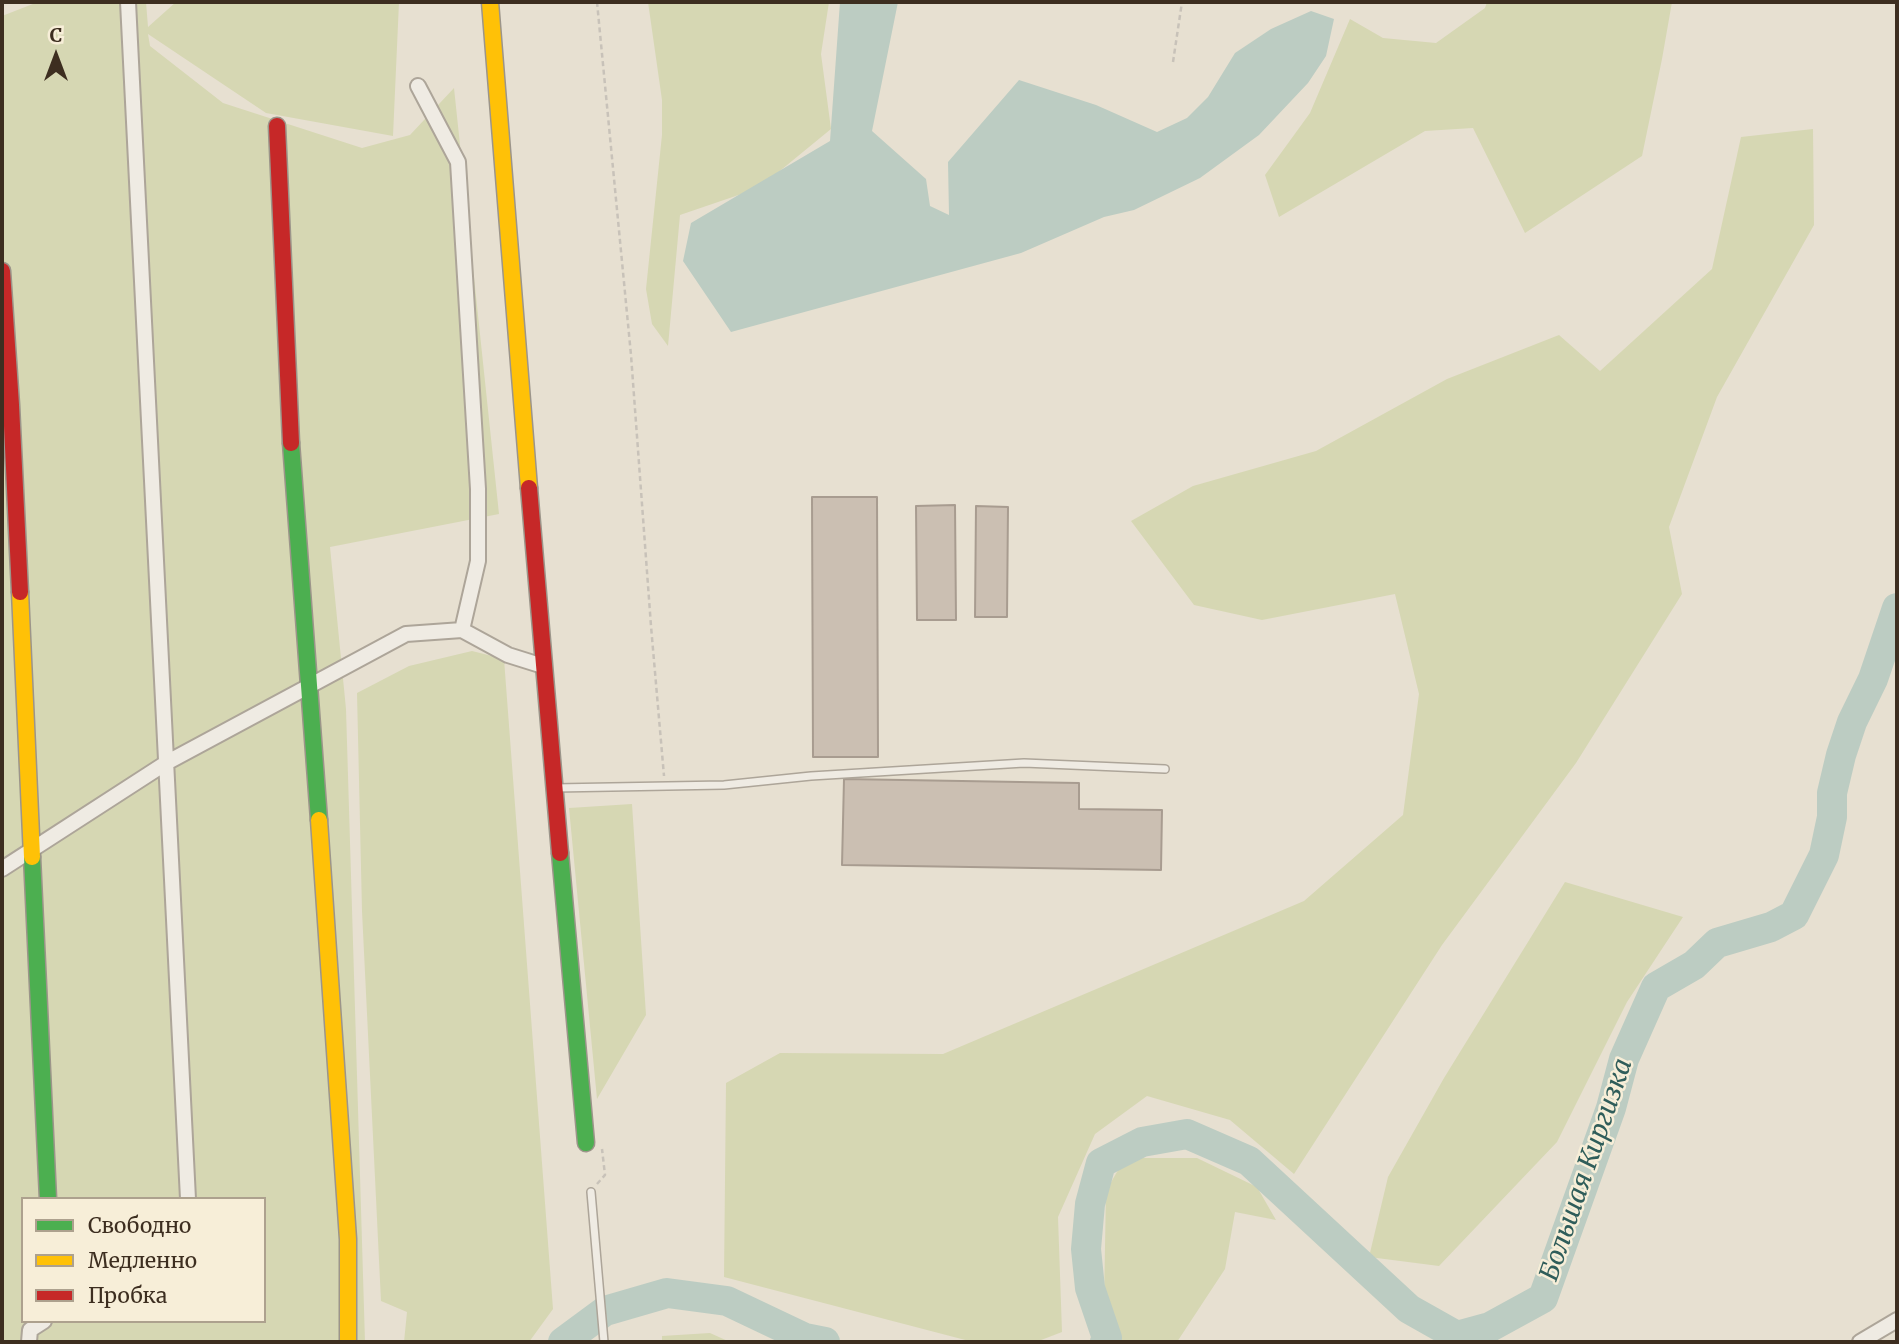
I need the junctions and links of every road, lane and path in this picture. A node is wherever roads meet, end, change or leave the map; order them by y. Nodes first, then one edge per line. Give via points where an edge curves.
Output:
1 (128, 2) edge
2 (489, 2) edge
3 (597, 2) edge
4 (1182, 2) edge
5 (1172, 62) dead end
6 (418, 86) dead end
7 (277, 126) dead end
8 (2, 271) edge
9 (462, 630) junction
10 (543, 666) junction
11 (310, 687) junction
12 (166, 763) junction
13 (1165, 769) dead end
14 (665, 786) junction
15 (555, 788) junction
16 (32, 850) junction
17 (2, 869) edge
18 (586, 1143) joint
19 (591, 1192) joint
20 (48, 1197) edge
21 (188, 1197) edge
22 (1897, 1320) edge
23 (41, 1323) edge
24 (29, 1342) edge
25 (348, 1342) edge
26 (604, 1342) edge
27 (1860, 1342) edge

1 - 12 street
2 - 10 street
3 - 14 path
4 - 5 path
6 - 9 street via 458,162 478,489 478,561
7 - 11 street via 292,465
8 - 16 street
9 - 10 street via 508,655
9 - 11 street via 406,634
10 - 15 street
11 - 12 street
11 - 25 street via 348,1239
12 - 16 street
12 - 21 street
13 - 14 lane via 1024,763
14 - 15 lane
15 - 18 street
16 - 17 street
16 - 20 street
18 - 19 path via 603,1149 605,1175
19 - 26 lane
22 - 27 street
23 - 24 street via 30,1330

